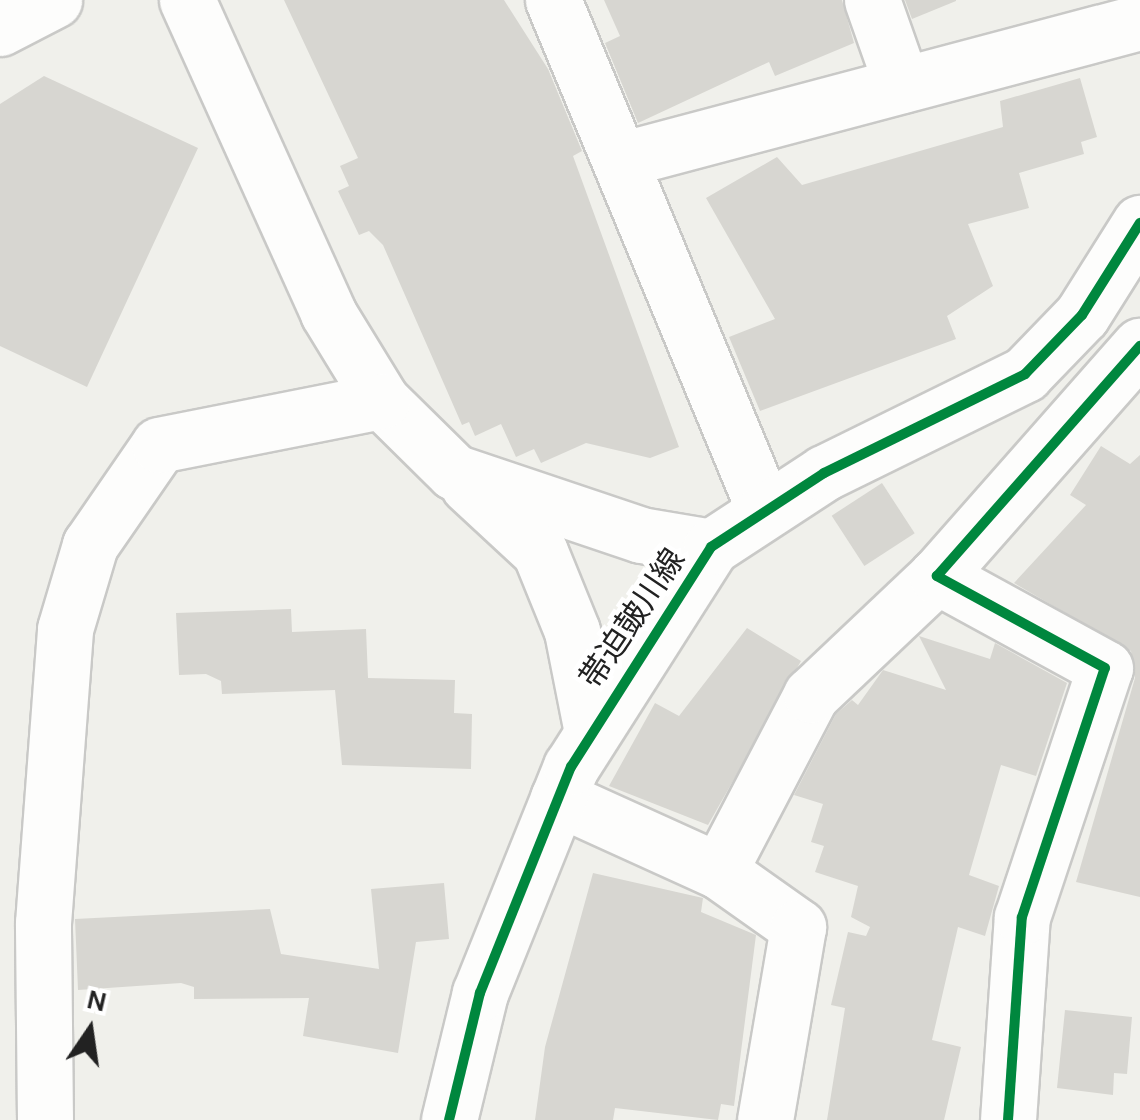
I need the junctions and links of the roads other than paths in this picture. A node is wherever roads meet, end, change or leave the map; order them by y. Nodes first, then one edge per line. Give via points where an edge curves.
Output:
1 (54, 0) edge
2 (187, 0) edge
3 (553, 0) edge
4 (872, 0) edge
5 (1140, 22) edge
6 (0, 28) edge
7 (902, 86) junction
8 (620, 160) junction
9 (1140, 222) edge
10 (1140, 346) edge
11 (382, 402) junction
12 (454, 472) junction
13 (764, 509) junction
14 (711, 547) junction
15 (937, 576) junction
16 (591, 727) junction
17 (558, 798) junction
18 (719, 871) junction
19 (45, 1120) edge
20 (449, 1120) edge
21 (765, 1120) edge
22 (1008, 1120) edge

1 - 6 street
2 - 11 street via 328,313
3 - 8 street
4 - 7 street
5 - 7 street
7 - 8 street
8 - 13 street
9 - 13 street, 帯迫皷川線 via 1082,315 1026,374
10 - 15 street
11 - 12 street
11 - 19 street via 159,445 90,546 65,629 43,923
12 - 14 street via 642,535
12 - 16 street via 540,552 572,632
13 - 14 street, 帯迫皷川線
14 - 16 street, 帯迫皷川線
15 - 18 street via 811,695
15 - 22 street via 1105,668 1022,916
16 - 17 street, 帯迫皷川線
17 - 18 street
17 - 20 street, 帯迫皷川線 via 480,993
18 - 21 street via 798,927

